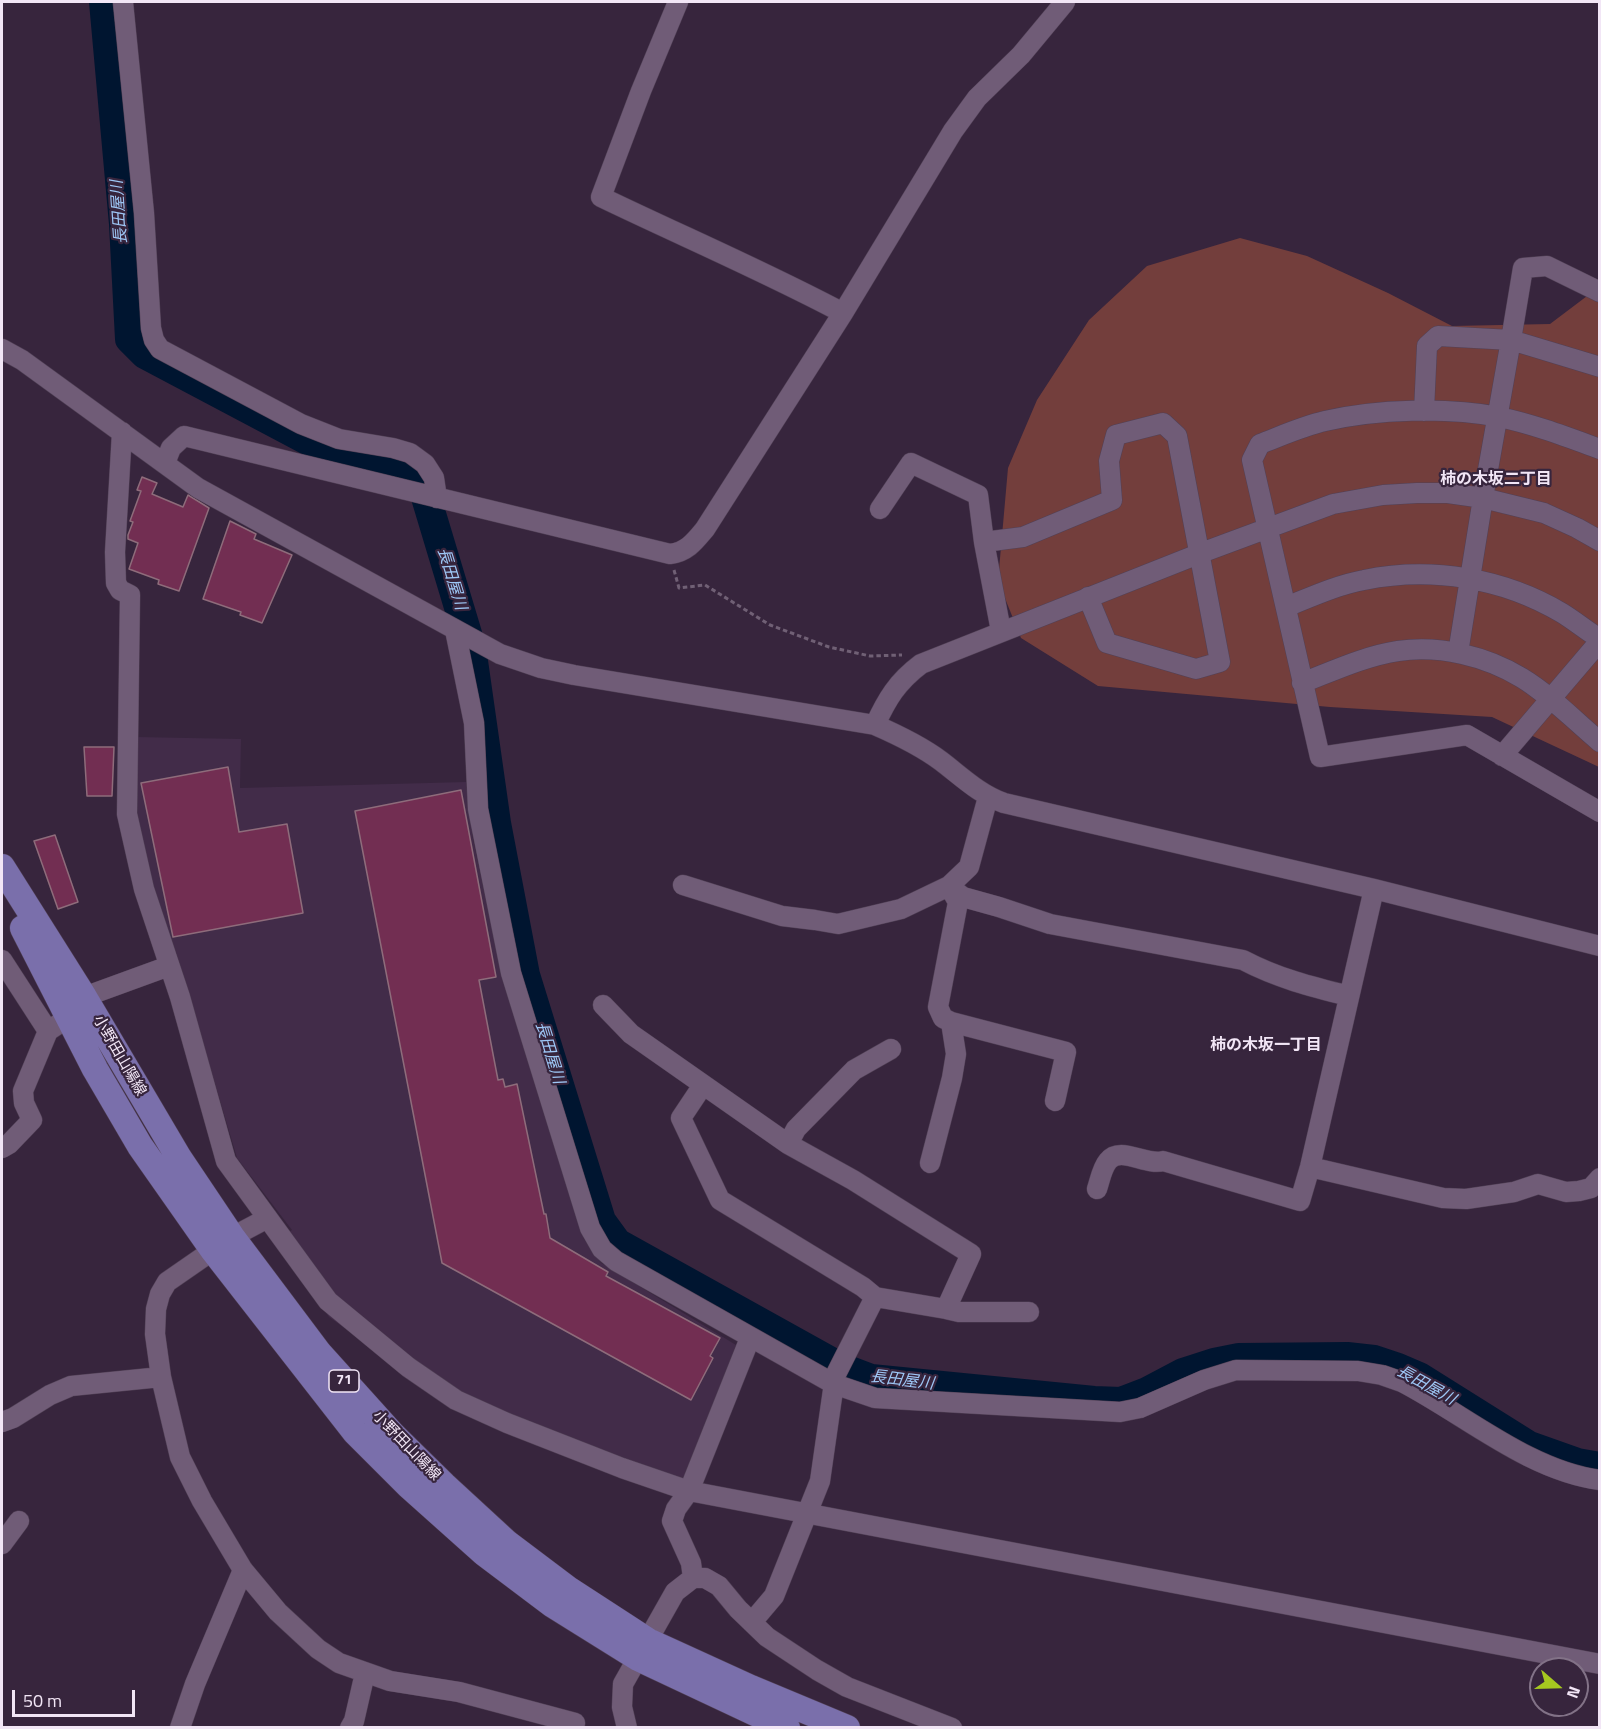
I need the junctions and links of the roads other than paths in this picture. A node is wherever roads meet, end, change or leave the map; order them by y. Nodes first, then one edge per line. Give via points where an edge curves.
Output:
1 (123, 2) edge
2 (678, 2) edge
3 (1065, 2) edge
4 (1599, 292) edge
5 (843, 313) junction
6 (1511, 340) junction
7 (2, 349) edge
8 (1599, 367) edge
9 (1424, 411) junction
10 (1498, 417) junction
11 (122, 432) junction
12 (1599, 449) edge
13 (165, 463) junction
14 (428, 495) junction
15 (1483, 498) junction
16 (880, 509) dead end
17 (1268, 527) junction
18 (1599, 541) edge
19 (984, 542) junction
20 (1201, 553) junction
21 (1470, 578) junction
22 (1088, 597) junction
23 (1286, 607) junction
24 (454, 630) junction
25 (1001, 631) junction
26 (1599, 640) edge
27 (1458, 653) junction
28 (1302, 683) junction
29 (1549, 699) junction
30 (875, 725) junction
31 (1599, 742) edge
32 (1502, 756) junction
33 (988, 797) junction
34 (1599, 812) edge
35 (3, 881) edge
36 (683, 885) dead end
37 (949, 886) junction
38 (1374, 889) junction
39 (1599, 946) edge
40 (2, 960) edge
41 (170, 966) junction
42 (1349, 996) junction
43 (84, 997) junction
44 (603, 1005) dead end
45 (951, 1022) junction
46 (58, 1024) junction
47 (891, 1049) dead end
48 (703, 1085) junction
49 (1055, 1101) dead end
50 (788, 1144) junction
51 (2, 1148) edge
52 (930, 1163) dead end
53 (1310, 1167) junction
54 (1599, 1178) edge
55 (1097, 1189) dead end
56 (266, 1219) junction
57 (223, 1243) junction
58 (875, 1297) junction
59 (946, 1309) junction
60 (1029, 1312) dead end
61 (750, 1338) junction
62 (838, 1373) junction
63 (161, 1377) junction
64 (2, 1422) edge
65 (1599, 1480) edge
66 (689, 1491) junction
67 (805, 1514) junction
68 (19, 1521) dead end
69 (2, 1544) edge
70 (243, 1570) junction
71 (693, 1578) junction
72 (752, 1622) junction
73 (643, 1649) junction
74 (1599, 1664) edge
75 (365, 1673) junction
76 (575, 1723) dead end
77 (180, 1728) edge
78 (350, 1728) edge
79 (627, 1728) edge
80 (787, 1728) edge
81 (847, 1728) edge
82 (952, 1728) edge

1 - 14 street via 154,340 160,349 301,424 339,439 410,453 425,464 434,478
2 - 5 street via 601,197
3 - 5 street via 1022,55 977,98 953,131
4 - 6 street via 1548,266 1523,268
5 - 14 street via 705,529 681,552 670,554
6 - 8 street
6 - 9 street via 1438,336 1427,346
6 - 10 street
7 - 11 street
9 - 10 street
9 - 17 street via 1324,421 1260,444 1252,460
10 - 12 street
10 - 15 street
11 - 13 street
11 - 41 street via 115,552 116,583 130,595 127,814 144,889
13 - 14 street via 171,448 184,436
13 - 24 street via 207,493
15 - 17 street via 1448,493 1383,495 1333,504
15 - 18 street via 1544,513
15 - 21 street
16 - 19 street via 911,463 978,495
17 - 20 street
17 - 23 street
19 - 20 street via 1023,537 1112,500 1109,461 1116,435 1163,423 1177,436
19 - 25 street
20 - 22 street
20 - 22 street via 1220,662 1196,669 1107,644
21 - 23 street via 1414,574 1370,579
21 - 26 street via 1546,604
21 - 27 street
22 - 25 street
23 - 28 street
24 - 30 street via 540,668
24 - 61 street via 474,723 478,809 511,973 590,1228 602,1249 616,1261
25 - 30 street via 921,664 889,696
26 - 29 street
27 - 28 street via 1398,651
27 - 29 street via 1495,664
28 - 32 street via 1320,757 1467,735
29 - 31 street
29 - 32 street
30 - 33 street via 920,746
32 - 34 street
33 - 37 street via 969,867
33 - 38 street
35 - 43 main road, 小野田山陽線 / 71
35 - 46 main road, 小野田山陽線 / 71
36 - 37 street via 782,916 838,924 901,909
37 - 42 street via 963,897 1050,924 1243,960 1296,983
37 - 45 street via 958,902 938,1007 943,1018
38 - 39 street
38 - 42 street
40 - 46 street
41 - 43 street
41 - 56 street via 225,1161
42 - 53 street
43 - 57 main road, 小野田山陽線 / 71 via 179,1158
44 - 48 street via 631,1034
45 - 49 street via 1066,1052
45 - 52 street via 956,1054
46 - 51 street via 23,1091 32,1120
46 - 57 main road, 小野田山陽線 / 71 via 95,1069 140,1146
47 - 50 street via 854,1070 796,1129
48 - 50 street
48 - 58 street via 681,1118 720,1200
50 - 59 street via 854,1180 971,1254
53 - 54 street via 1443,1198 1467,1199 1538,1184 1566,1192 1579,1191 1591,1188
53 - 55 street via 1300,1201 1163,1161 1155,1163 1121,1154 1107,1162
56 - 57 street
56 - 66 street via 328,1302 456,1400
57 - 63 street via 167,1282 160,1294 155,1334
57 - 73 main road, 小野田山陽線 / 71 via 392,1434 444,1485 507,1543
58 - 59 street
58 - 62 street
59 - 60 street
61 - 62 street
61 - 66 street
62 - 65 street via 875,1398 1120,1412 1140,1408 1236,1370 1358,1371 1402,1382 1559,1471
62 - 67 street via 820,1481
63 - 64 street via 71,1386
63 - 70 street via 180,1457
66 - 67 street
66 - 71 street via 675,1509 672,1521 691,1563
67 - 72 street via 774,1596
67 - 74 street
68 - 69 street
70 - 75 street via 278,1612 318,1649
70 - 77 street
71 - 72 street via 705,1578 719,1586
71 - 73 street via 675,1592
72 - 82 street via 767,1638 847,1687
73 - 79 street via 623,1684 622,1707
73 - 80 main road, 小野田山陽線 / 71
73 - 81 main road, 小野田山陽線 / 71
75 - 76 street via 459,1692
75 - 78 street

